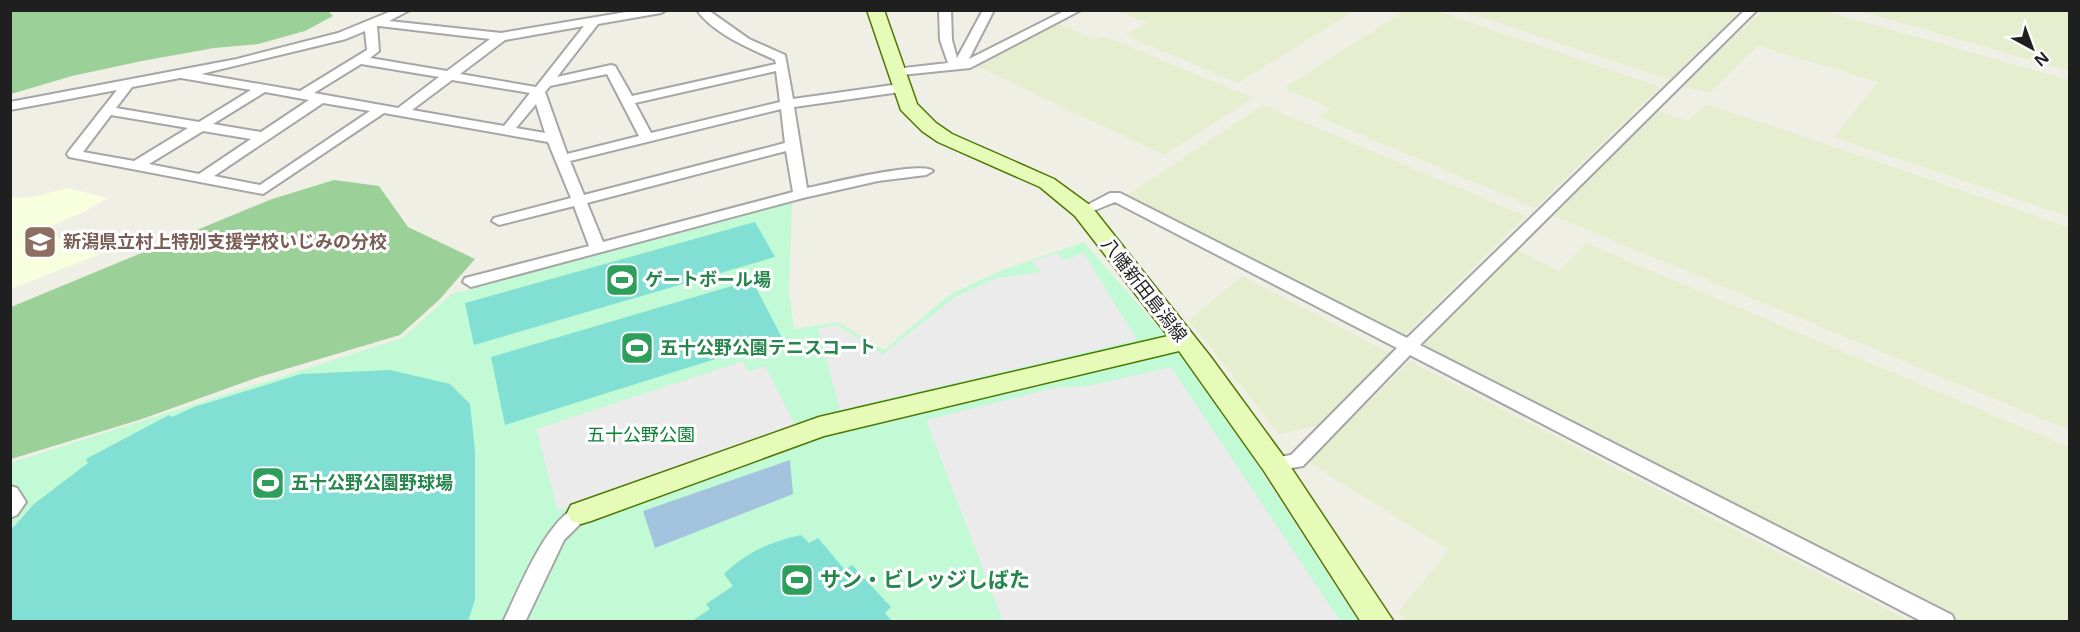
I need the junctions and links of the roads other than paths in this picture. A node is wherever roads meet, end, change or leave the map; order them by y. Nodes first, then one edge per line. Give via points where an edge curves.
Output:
1 (405, 10) edge
2 (661, 10) edge
3 (702, 10) edge
4 (875, 10) edge
5 (945, 10) edge
6 (989, 10) edge
7 (1076, 10) edge
8 (1752, 10) edge
9 (594, 22) junction
10 (374, 25) junction
11 (501, 37) junction
12 (361, 60) junction
13 (782, 66) junction
14 (957, 66) junction
15 (181, 74) junction
16 (452, 74) junction
17 (898, 80) junction
18 (127, 85) junction
19 (541, 87) junction
20 (263, 88) junction
21 (302, 95) junction
22 (321, 98) junction
23 (629, 101) junction
24 (787, 104) junction
25 (10, 106) edge
26 (381, 109) junction
27 (107, 110) junction
28 (401, 112) junction
29 (201, 126) junction
30 (507, 130) junction
31 (264, 137) junction
32 (647, 138) junction
33 (554, 139) junction
34 (792, 145) junction
35 (562, 159) junction
36 (136, 166) junction
37 (926, 171) dead end
38 (202, 178) junction
39 (801, 194) junction
40 (578, 199) junction
41 (1083, 211) junction
42 (499, 221) dead end
43 (598, 248) junction
44 (471, 282) dead end
45 (1184, 341) junction
46 (1408, 346) junction
47 (1274, 464) junction
48 (10, 493) edge
49 (10, 510) edge
50 (581, 513) joint
51 (514, 621) edge
52 (1379, 621) edge
53 (1944, 621) edge

1 - 10 street
2 - 9 street
3 - 13 street via 745,42 781,57
4 - 17 main road, 八幡新田島潟線
5 - 14 street via 949,56
6 - 14 street
7 - 14 street
8 - 46 street
9 - 11 street
9 - 19 street
10 - 11 street
10 - 12 street via 373,51
10 - 15 street via 237,63
11 - 16 street
12 - 16 street
12 - 21 street
13 - 23 street
13 - 24 street
14 - 17 street
15 - 18 street
15 - 20 street
16 - 19 street
16 - 28 street
17 - 24 street
17 - 41 main road, 八幡新田島潟線 via 908,106 929,127 945,138 1047,183
18 - 25 street
18 - 27 street
19 - 23 street via 611,69
19 - 30 street
19 - 33 street
20 - 21 street
20 - 29 street
21 - 22 street
22 - 26 street
22 - 31 street
23 - 32 street
24 - 32 street
24 - 34 street
26 - 28 street
26 - 38 street via 263,190
27 - 29 street
27 - 36 street via 74,154
28 - 30 street
29 - 31 street
29 - 36 street
30 - 33 street
31 - 38 street
32 - 35 street
33 - 35 street
34 - 39 street
34 - 40 street
35 - 40 street
36 - 38 street
37 - 39 street
39 - 43 street
40 - 42 street
40 - 43 street
41 - 45 main road, 八幡新田島潟線
41 - 46 street via 1115,196
43 - 44 street
45 - 47 main road, 八幡新田島潟線
45 - 50 main road via 819,427
46 - 47 street via 1296,461
46 - 53 street
47 - 52 main road, 八幡新田島潟線
48 - 49 street via 16,502
50 - 51 street via 557,535

